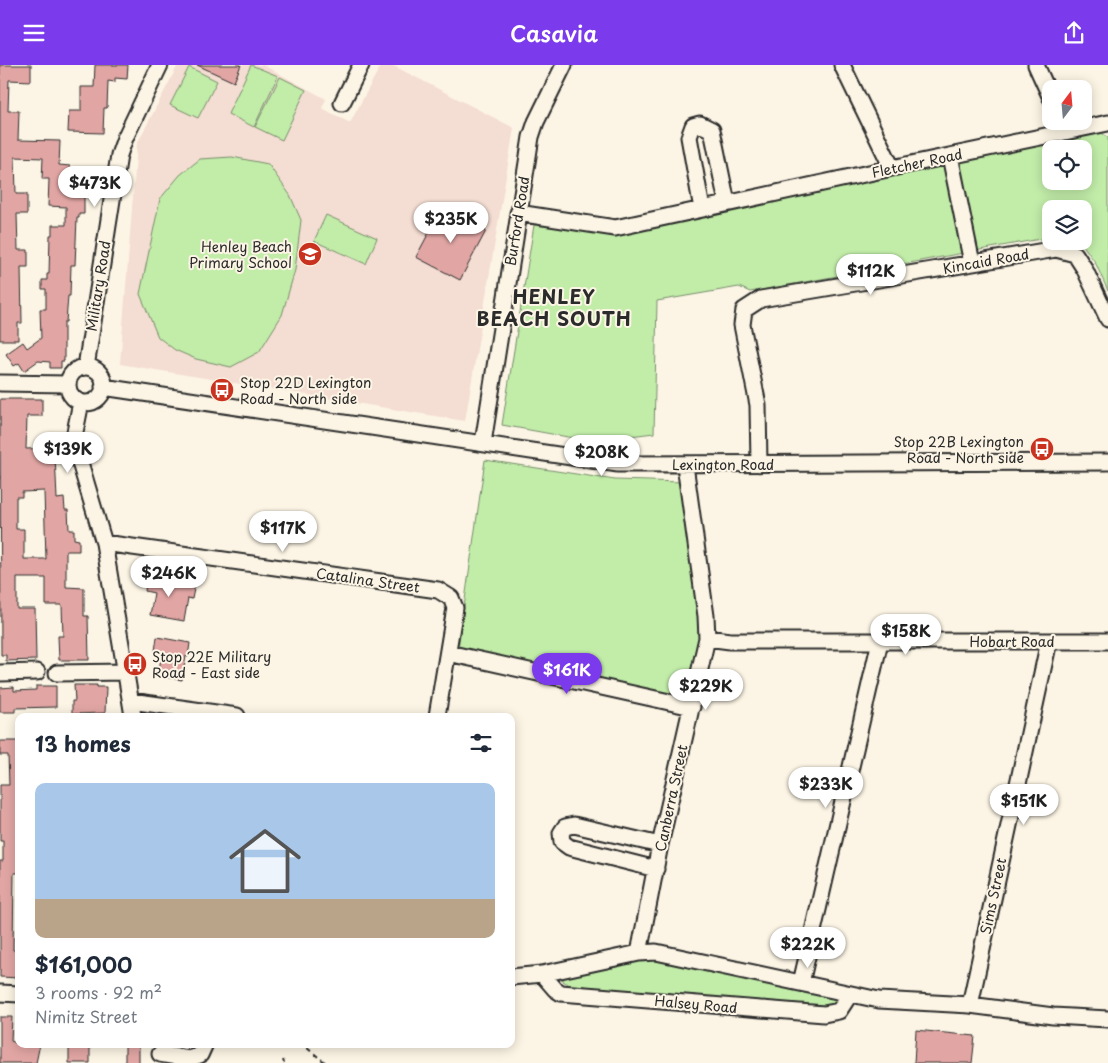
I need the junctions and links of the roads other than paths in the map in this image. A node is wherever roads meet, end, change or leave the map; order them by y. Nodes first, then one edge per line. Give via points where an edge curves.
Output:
1 (160, 65) edge
2 (361, 65) edge
3 (564, 65) edge
4 (842, 65) edge
5 (1036, 65) edge
6 (1043, 80) edge
7 (342, 103) dead end
8 (1108, 123) edge
9 (1092, 124) edge
10 (1050, 130) edge
11 (950, 156) junction
12 (892, 168) junction
13 (727, 203) junction
14 (702, 209) junction
15 (518, 213) junction
16 (972, 263) junction
17 (1108, 319) edge
18 (86, 367) junction
19 (0, 383) edge
20 (68, 384) junction
21 (103, 387) junction
22 (81, 402) junction
23 (483, 443) junction
24 (1108, 463) edge
25 (759, 464) junction
26 (685, 465) junction
27 (104, 543) junction
28 (707, 637) junction
29 (880, 641) junction
30 (1049, 641) junction
31 (1108, 641) edge
32 (448, 653) junction
33 (125, 670) junction
34 (37, 672) dead end
35 (0, 673) edge
36 (57, 673) dead end
37 (131, 701) junction
38 (692, 707) junction
39 (133, 713) edge
40 (216, 713) edge
41 (438, 713) edge
42 (660, 845) junction
43 (656, 869) junction
44 (638, 953) junction
45 (542, 974) junction
46 (515, 977) edge
47 (801, 983) junction
48 (0, 993) edge
49 (15, 994) edge
50 (850, 994) junction
51 (970, 1005) junction
52 (1108, 1019) edge
53 (203, 1048) edge
54 (160, 1053) edge

1 - 18 street, Military Road via 119,155
2 - 7 street
3 - 15 street, Burford Road via 531,137
4 - 12 street
5 - 6 street
8 - 9 street, Fletcher Road
10 - 11 street, Fletcher Road
11 - 12 street, Fletcher Road
11 - 16 street
12 - 13 street, Fletcher Road
13 - 14 street, Fletcher Road
13 - 14 street via 712,130 700,124 693,126 689,137
14 - 15 street, Fletcher Road via 615,228
15 - 23 street, Burford Road
16 - 17 street, Kincaid Road via 1056,249 1075,254
16 - 25 street, Kincaid Road via 761,299 744,310 742,325 758,405
18 - 20 street via 74,372
18 - 21 street via 101,375
19 - 20 street
20 - 22 street via 71,395
21 - 22 street via 93,401
21 - 23 street, Lexington Road
22 - 27 street via 75,432 76,449
23 - 26 street, Lexington Road via 618,464
24 - 25 street, Lexington Road
25 - 26 street, Lexington Road
26 - 28 street, Canberra Street
27 - 32 street, Catalina Street via 438,590 451,598 456,608
27 - 33 street
28 - 29 street, Hobart Road via 730,641
28 - 38 street, Canberra Street
29 - 30 street, Hobart Road
29 - 47 street
30 - 31 street, Hobart Road
30 - 51 street, Sims Street
32 - 38 street
32 - 41 street
33 - 36 street
33 - 37 street
34 - 35 street
37 - 39 street
37 - 40 street
38 - 42 street, Canberra Street
42 - 43 street, Canberra Street
42 - 43 street via 574,825 565,827 561,833 562,842 569,847
43 - 44 street, Canberra Street
44 - 45 street
44 - 47 street via 656,952
45 - 46 street
45 - 50 street, Halsey Road via 561,993 824,1014 839,1011
47 - 50 street
48 - 49 street
50 - 51 street via 879,1000
51 - 52 street
53 - 54 street via 200,1055 188,1059

